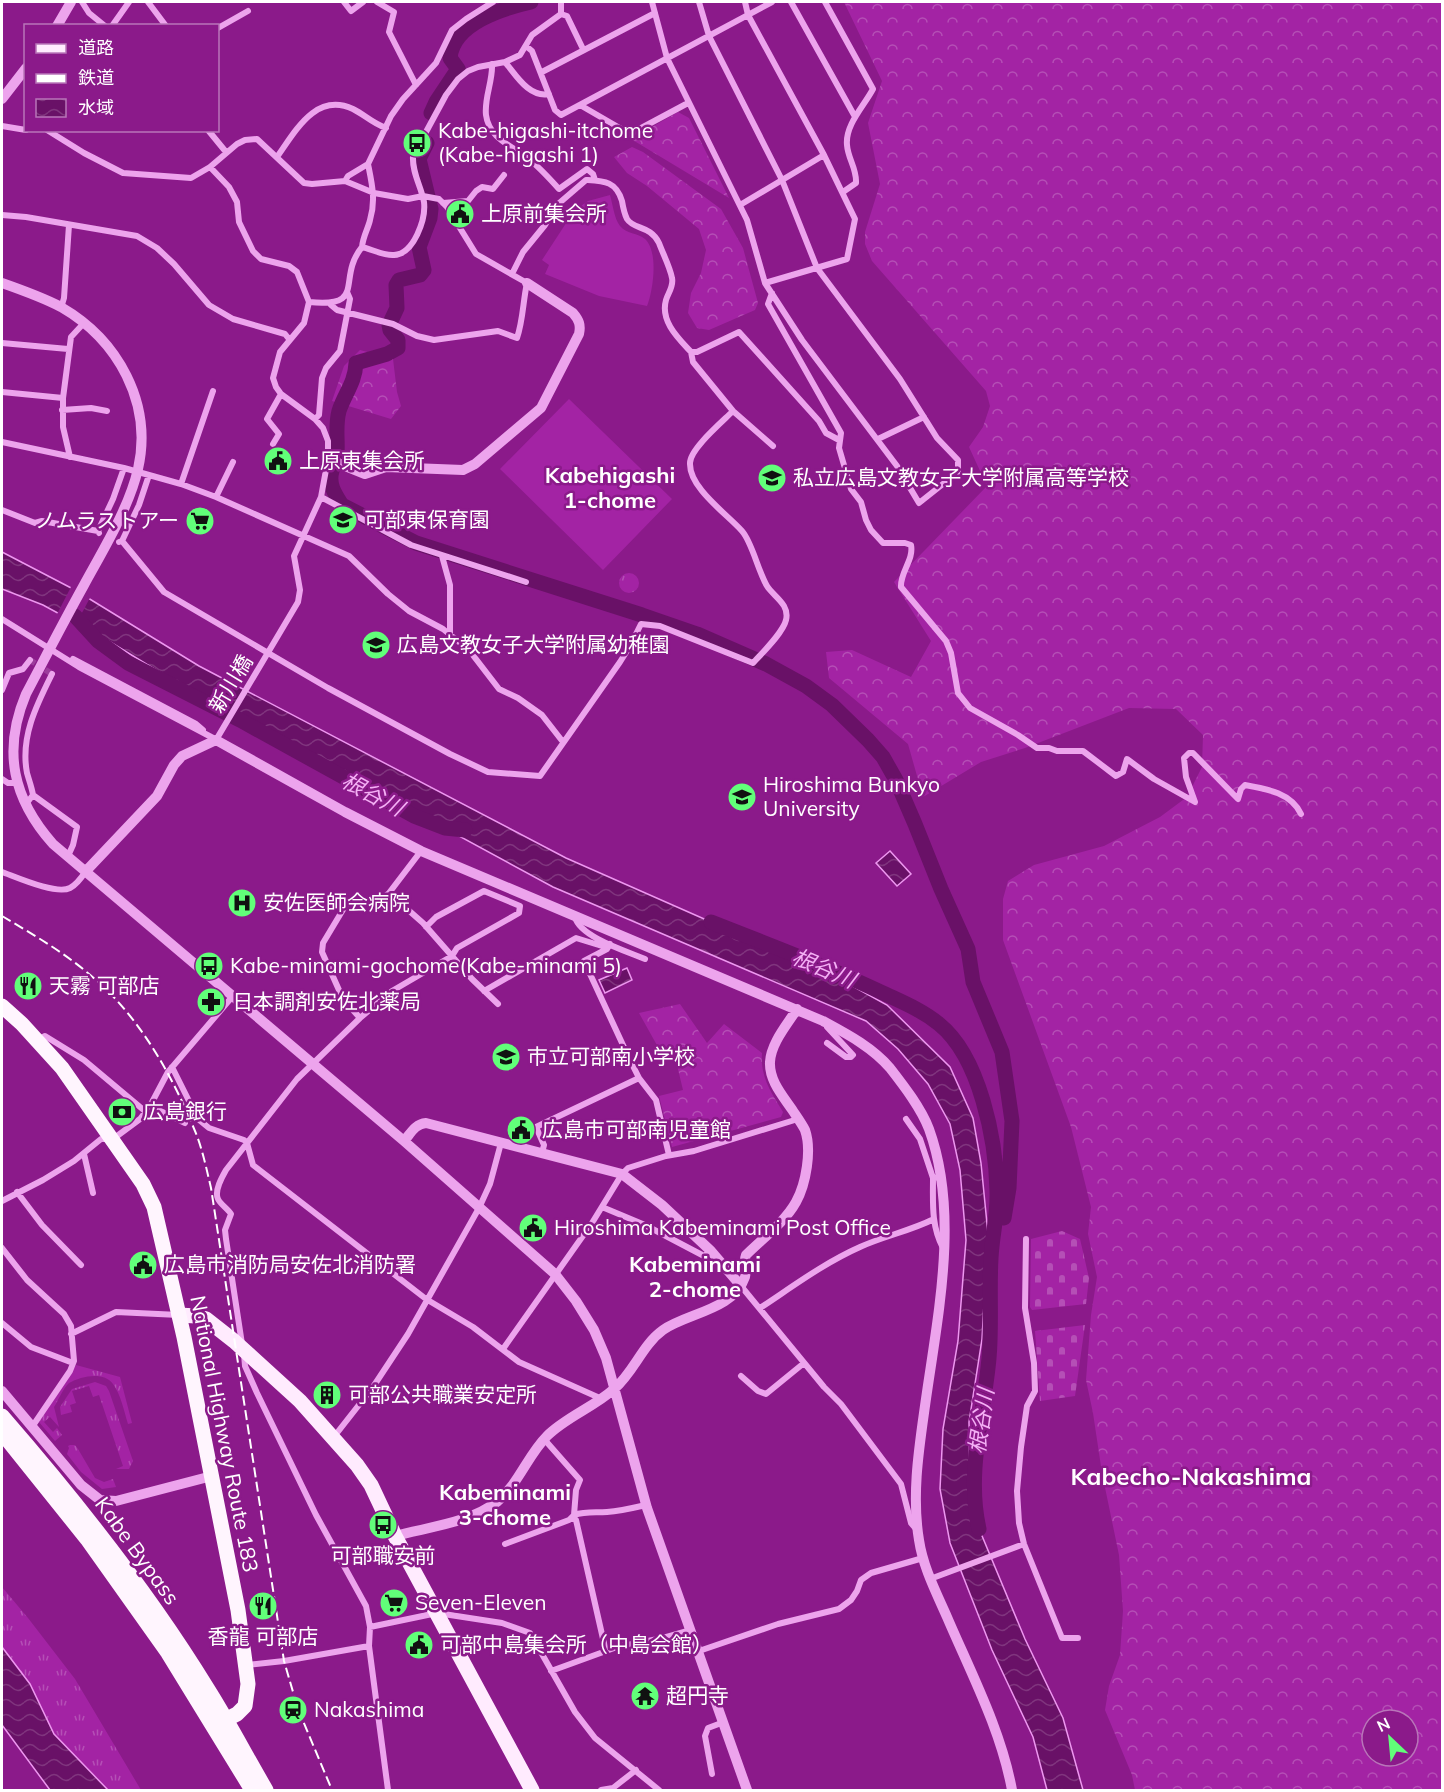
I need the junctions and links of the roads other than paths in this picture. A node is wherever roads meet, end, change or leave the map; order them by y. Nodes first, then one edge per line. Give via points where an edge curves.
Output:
1 (71, 2) edge
2 (82, 2) edge
3 (129, 2) edge
4 (148, 2) edge
5 (344, 2) edge
6 (363, 2) edge
7 (377, 2) edge
8 (493, 2) edge
9 (562, 2) edge
10 (652, 2) edge
11 (699, 2) edge
12 (745, 2) edge
13 (772, 2) edge
14 (791, 2) edge
15 (825, 2) edge
16 (248, 11) dead end
17 (655, 13) junction
18 (561, 14) junction
19 (748, 15) junction
20 (58, 24) edge
21 (103, 24) edge
22 (113, 24) edge
23 (164, 24) edge
24 (219, 27) edge
25 (709, 36) junction
26 (526, 46) junction
27 (583, 49) junction
28 (667, 58) junction
29 (505, 62) junction
30 (492, 64) junction
31 (24, 71) edge
32 (542, 72) junction
33 (416, 85) junction
34 (549, 94) junction
35 (2, 99) edge
36 (688, 103) junction
37 (580, 105) junction
38 (854, 115) junction
39 (2, 126) edge
40 (386, 128) junction
41 (24, 130) edge
42 (50, 132) edge
43 (210, 132) edge
44 (226, 152) junction
45 (824, 155) junction
46 (277, 157) junction
47 (368, 164) junction
48 (210, 167) junction
49 (504, 175) dead end
50 (345, 180) junction
51 (596, 180) junction
52 (782, 180) junction
53 (843, 192) junction
54 (374, 193) junction
55 (427, 197) junction
56 (443, 203) junction
57 (740, 205) junction
58 (2, 215) edge
59 (69, 225) junction
60 (362, 247) junction
61 (817, 268) junction
62 (512, 274) junction
63 (2, 283) edge
64 (527, 283) junction
65 (765, 283) junction
66 (347, 292) junction
67 (772, 293) junction
68 (309, 302) junction
69 (331, 305) junction
70 (61, 308) junction
71 (348, 312) junction
72 (83, 324) junction
73 (289, 339) junction
74 (2, 343) edge
75 (68, 349) junction
76 (691, 352) junction
77 (213, 391) dead end
78 (2, 392) edge
79 (281, 394) junction
80 (63, 398) junction
81 (62, 410) junction
82 (107, 411) dead end
83 (733, 411) junction
84 (924, 417) junction
85 (315, 419) junction
86 (878, 439) junction
87 (839, 440) junction
88 (2, 442) edge
89 (273, 444) dead end
90 (773, 446) dead end
91 (70, 457) junction
92 (233, 462) dead end
93 (332, 462) junction
94 (124, 468) junction
95 (137, 471) junction
96 (149, 476) junction
97 (181, 484) junction
98 (216, 497) junction
99 (321, 497) junction
100 (2, 510) edge
101 (303, 535) junction
102 (442, 556) junction
103 (526, 582) dead end
104 (2, 620) edge
105 (450, 634) junction
106 (51, 646) junction
107 (268, 654) junction
108 (30, 660) dead end
109 (52, 674) dead end
110 (2, 690) edge
111 (216, 740) junction
112 (563, 742) junction
113 (2, 779) edge
114 (16, 783) junction
115 (33, 795) junction
116 (25, 804) junction
117 (1301, 814) dead end
118 (421, 851) junction
119 (68, 856) junction
120 (86, 871) junction
121 (2, 872) edge
122 (389, 893) junction
123 (575, 917) junction
124 (426, 927) junction
125 (610, 944) junction
126 (452, 956) junction
127 (645, 959) dead end
128 (484, 991) junction
129 (232, 997) junction
130 (498, 1004) dead end
131 (2, 1006) edge
132 (797, 1010) junction
133 (360, 1018) junction
134 (823, 1022) junction
135 (36, 1040) junction
136 (827, 1043) dead end
137 (313, 1064) junction
138 (172, 1067) junction
139 (639, 1078) junction
140 (148, 1109) junction
141 (798, 1119) junction
142 (906, 1119) dead end
143 (185, 1123) dead end
144 (113, 1139) junction
145 (404, 1141) junction
146 (247, 1143) junction
147 (501, 1143) junction
148 (542, 1153) junction
149 (84, 1154) junction
150 (669, 1155) junction
151 (622, 1174) junction
152 (937, 1178) junction
153 (17, 1192) junction
154 (93, 1193) dead end
155 (2, 1201) edge
156 (602, 1207) junction
157 (479, 1208) junction
158 (934, 1219) junction
159 (1026, 1239) dead end
160 (2, 1248) edge
161 (943, 1248) junction
162 (711, 1251) junction
163 (81, 1265) dead end
164 (555, 1274) junction
165 (741, 1286) junction
166 (426, 1299) junction
167 (760, 1308) junction
168 (179, 1315) junction
169 (2, 1323) edge
170 (71, 1334) junction
171 (243, 1348) junction
172 (503, 1349) junction
173 (73, 1363) junction
174 (804, 1363) junction
175 (741, 1376) dead end
176 (616, 1388) junction
177 (2, 1391) edge
178 (602, 1399) junction
179 (2, 1416) edge
180 (32, 1427) junction
181 (2, 1433) edge
182 (333, 1438) junction
183 (544, 1439) junction
184 (212, 1476) junction
185 (646, 1505) junction
186 (574, 1517) junction
187 (918, 1530) junction
188 (395, 1536) junction
189 (505, 1544) dead end
190 (1021, 1545) junction
191 (923, 1558) junction
192 (934, 1577) junction
193 (437, 1613) junction
194 (370, 1627) junction
195 (691, 1629) junction
196 (1078, 1638) dead end
197 (369, 1646) junction
198 (699, 1651) junction
199 (606, 1652) junction
200 (246, 1665) junction
201 (551, 1671) junction
202 (724, 1722) junction
203 (220, 1723) junction
204 (636, 1770) junction
205 (712, 1774) dead end
206 (252, 1791) edge
207 (266, 1791) edge
208 (388, 1791) edge
209 (532, 1791) edge
210 (601, 1791) edge
211 (659, 1791) edge
212 (747, 1791) edge
213 (1012, 1791) edge

1 - 20 street
2 - 21 street
3 - 22 street
4 - 23 street
5 - 6 street via 351,11
7 - 33 street via 394,12 389,32
8 - 33 street via 452,30 436,63
9 - 18 street
10 - 17 street
11 - 25 street
12 - 19 street
13 - 19 street
14 - 38 street
15 - 38 street via 873,89
16 - 24 street
17 - 27 street
17 - 28 street
18 - 26 street via 532,35
18 - 27 street via 567,16
19 - 25 street
19 - 45 street
25 - 28 street
25 - 52 street
26 - 29 street via 520,55
26 - 32 street
27 - 32 street
28 - 36 street
28 - 37 street
29 - 30 street
29 - 34 street via 532,92
30 - 51 street via 486,117 499,139 530,160 559,189 587,169
30 - 55 street via 468,71 458,79 412,156 412,166
31 - 35 street
32 - 34 street
33 - 40 street
34 - 37 street via 561,115
36 - 37 street via 630,134
36 - 57 street
38 - 53 street via 847,144 856,183
39 - 41 street
40 - 46 street via 373,124 355,110 338,104 326,105 298,128
40 - 47 street
42 - 48 street via 123,173 191,178
43 - 44 street
44 - 46 street via 245,140 257,139
44 - 48 street
45 - 52 street
45 - 53 street
46 - 50 street via 304,183
47 - 50 street
47 - 54 street
48 - 68 street via 237,202 239,222 253,250 261,259 297,272
49 - 56 street via 493,189 482,187 468,201
50 - 54 street
51 - 62 street via 586,180 557,205
51 - 76 street via 615,186 626,218 653,234 658,242 672,279 665,308 669,323
52 - 57 street
52 - 61 street
53 - 61 street via 855,219 847,259
54 - 55 street via 408,199
54 - 60 street
55 - 56 street
55 - 60 street via 413,243 399,254 392,256
56 - 62 street via 477,254
57 - 65 street
58 - 59 street
59 - 70 street
59 - 73 street via 136,236 174,264 209,305 232,319 285,334
60 - 66 street via 355,255
61 - 65 street
61 - 84 street
62 - 64 street
63 - 70 street
64 - 71 street via 517,338 498,331 434,340
64 - 93 street via 573,313 580,327 541,408 463,470 386,467 364,474
65 - 67 street
66 - 69 street via 341,301
66 - 71 street
67 - 86 street via 802,340
67 - 87 street via 768,304 841,433
68 - 69 street
68 - 73 street via 304,323
69 - 71 street
70 - 72 street
71 - 85 street via 340,351 322,378 319,415
72 - 75 street via 71,337
72 - 95 street via 122,366 136,397 141,436
73 - 79 street via 280,352 273,378
74 - 75 street
75 - 80 street
76 - 83 street via 693,362
76 - 87 street via 739,332 826,433
77 - 97 street
78 - 80 street
79 - 85 street
79 - 89 street via 267,419 279,434
80 - 81 street
81 - 82 street
81 - 91 street
83 - 90 street
83 - 112 street via 695,450 690,461 691,475 744,533 767,586 784,604 784,626 753,663 660,626 641,624 625,654
84 - 86 street
84 - 86 street via 958,460 958,472 919,503
85 - 93 street, 新川橋 via 323,428
87 - 117 street via 847,478 871,530 884,543 911,545 901,587 946,641 958,693 970,708 1037,748 1083,751 1116,776 1123,772 1127,759 1138,770 1195,802 1184,758 1193,753 1238,799 1245,785 1258,788 1284,796 1296,804
88 - 91 street
91 - 94 street
92 - 98 street
93 - 99 street, 新川橋
94 - 95 street
94 - 100 street via 99,532 35,523
95 - 96 street
95 - 106 street via 121,514
96 - 97 street
96 - 107 street via 140,505 121,542 164,592
97 - 98 street
98 - 101 street
99 - 101 street, 新川橋
99 - 102 street via 411,545
101 - 105 street via 349,556 409,611
101 - 107 street, 新川橋 via 294,556 300,590 298,602
102 - 103 street
102 - 105 street via 450,585
104 - 106 street
105 - 112 street via 469,650 499,689 542,716
106 - 111 street via 185,718
106 - 114 street via 17,719 13,745
107 - 111 street, 新川橋
107 - 112 street via 489,772 540,776
108 - 110 street via 23,669 9,673
109 - 115 street via 31,717 28,735 27,771
111 - 118 street
111 - 120 street via 182,756 157,796
113 - 114 street
114 - 116 street
115 - 116 street
115 - 119 street via 77,827
116 - 119 street via 42,832
118 - 122 street
118 - 123 street
119 - 120 street
120 - 121 street via 69,889 39,885
120 - 129 street
122 - 124 street
122 - 133 street via 344,908 323,943 322,952 343,999
123 - 125 street via 587,933
123 - 132 street
124 - 126 street
124 - 126 street via 436,916 484,891 520,906 519,913 457,948
125 - 127 street
125 - 128 street via 602,946 576,938
125 - 139 street via 584,961
126 - 128 street
126 - 133 street via 392,991
128 - 130 street
129 - 137 street
129 - 138 street
131 - 135 highway, National Highway Route 183
132 - 134 street
132 - 141 street via 771,1054 770,1064 777,1087
133 - 137 street
134 - 136 street via 853,1055 846,1057
134 - 152 street via 853,1038 889,1068 928,1129
135 - 140 street via 45,1036 84,1060
135 - 144 highway, National Highway Route 183 via 62,1068
137 - 145 street
137 - 146 street
138 - 140 street
138 - 146 street via 198,1119 208,1128
139 - 148 street via 536,1127 544,1145
139 - 150 street via 656,1100
140 - 143 street
140 - 144 street
141 - 150 street
141 - 165 street via 808,1143 803,1184 787,1214 746,1255 746,1275
142 - 152 street via 920,1139
144 - 149 street via 101,1139
144 - 168 highway, National Highway Route 183 via 154,1207
145 - 147 street via 415,1127 426,1123
145 - 157 street
146 - 166 street via 253,1165
146 - 171 street via 226,1170 217,1195 231,1214 225,1230
147 - 148 street
147 - 157 street
148 - 151 street
149 - 153 street
149 - 154 street
150 - 151 street via 628,1168
151 - 156 street
151 - 162 street
152 - 158 street
152 - 161 street via 944,1204
153 - 155 street
153 - 163 street
156 - 162 street via 704,1256
156 - 164 street
157 - 164 street
157 - 166 street
158 - 161 street
158 - 167 street via 860,1247
159 - 190 street via 1025,1308 1035,1391 1027,1406 1017,1491
160 - 170 street via 27,1280 64,1314
161 - 187 street via 915,1495
162 - 165 street
164 - 172 street
164 - 176 street via 594,1329
165 - 167 street
165 - 176 street via 710,1310 675,1323 653,1338
166 - 172 street
166 - 182 street via 385,1369
167 - 174 street
168 - 170 street via 116,1312
168 - 171 main road via 206,1319
168 - 184 highway, National Highway Route 183
169 - 173 street via 31,1347
170 - 173 street
171 - 182 main road
171 - 194 street via 245,1366 257,1393 316,1515 366,1606
172 - 178 street via 519,1362
173 - 180 street
174 - 175 street via 766,1394
174 - 187 street via 841,1404 901,1484 911,1523
176 - 178 street
176 - 185 street
177 - 180 street
178 - 183 street
179 - 203 highway, Kabe Bypass via 74,1501 155,1611 206,1686
180 - 184 street via 81,1485 100,1500 116,1501
181 - 203 highway, Kabe Bypass via 87,1539
182 - 188 main road via 371,1485
183 - 186 street via 580,1480
183 - 188 street via 510,1487 484,1510
184 - 200 highway, National Highway Route 183
185 - 186 street
185 - 195 street
186 - 189 street
186 - 199 street
187 - 191 street
188 - 193 main road
190 - 192 street
190 - 196 street via 1062,1638
191 - 192 street
191 - 198 street via 871,1573 839,1609 778,1624
192 - 213 street via 1000,1742
193 - 194 street
193 - 201 street via 502,1623 530,1633
193 - 209 main road
194 - 197 street
195 - 198 street
195 - 199 street
197 - 200 street
197 - 208 street
198 - 202 street
199 - 201 street
200 - 203 highway, National Highway Route 183 via 245,1706
201 - 204 street via 596,1738
202 - 205 street via 708,1728 705,1736
202 - 212 street
203 - 206 highway
203 - 207 highway
204 - 210 street via 613,1788
204 - 211 street

